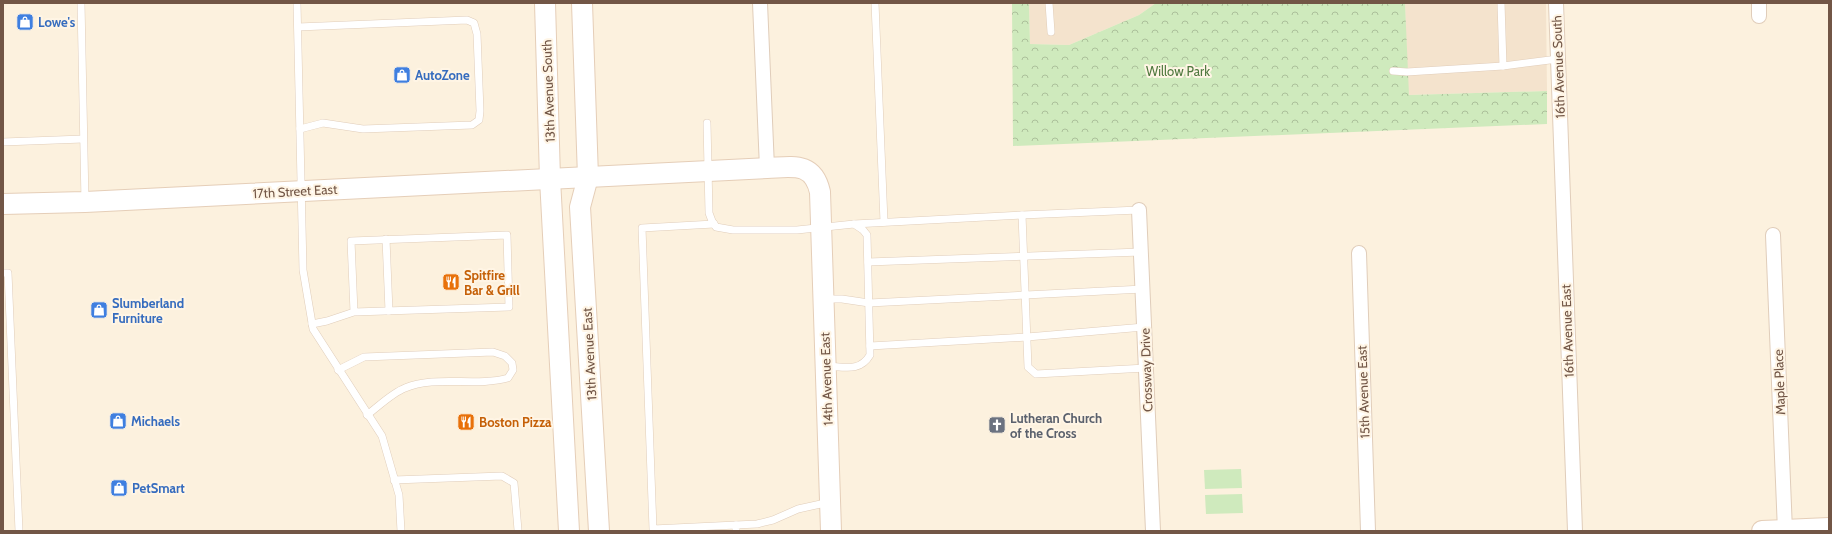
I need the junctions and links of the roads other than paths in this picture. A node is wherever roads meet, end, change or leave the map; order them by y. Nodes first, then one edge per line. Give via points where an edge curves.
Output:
1 (81, 3) edge
2 (297, 3) edge
3 (545, 3) edge
4 (582, 3) edge
5 (760, 3) edge
6 (875, 3) edge
7 (1050, 3) edge
8 (1501, 3) edge
9 (1556, 3) edge
10 (298, 27) junction
11 (1051, 32) dead end
12 (1558, 59) junction
13 (1503, 66) junction
14 (1393, 71) dead end
15 (707, 123) dead end
16 (300, 129) junction
17 (1560, 131) joint
18 (83, 139) junction
19 (3, 142) edge
20 (767, 168) junction
21 (710, 171) junction
22 (588, 177) junction
23 (550, 179) junction
24 (302, 190) junction
25 (85, 202) junction
26 (3, 204) edge
27 (1139, 210) joint
28 (1022, 215) junction
29 (884, 222) junction
30 (714, 224) junction
31 (854, 224) junction
32 (821, 227) junction
33 (1773, 235) dead end
34 (386, 239) junction
35 (1141, 252) junction
36 (1359, 253) dead end
37 (1024, 257) junction
38 (868, 262) junction
39 (3, 273) edge
40 (1143, 289) junction
41 (1026, 295) junction
42 (823, 299) junction
43 (869, 303) junction
44 (389, 311) junction
45 (354, 312) junction
46 (312, 324) junction
47 (1144, 327) junction
48 (1027, 338) junction
49 (870, 346) junction
50 (826, 366) junction
51 (1146, 368) junction
52 (338, 370) junction
53 (367, 415) junction
54 (394, 480) junction
55 (830, 502) junction
56 (736, 528) edge
57 (1829, 528) edge
58 (518, 530) dead end
59 (1785, 530) edge
60 (19, 531) edge
61 (401, 531) edge
62 (569, 531) edge
63 (599, 531) edge
64 (831, 531) edge
65 (1153, 531) edge
66 (1368, 531) edge
67 (1575, 531) edge
68 (1762, 531) edge

1 - 18 lane
2 - 10 lane
3 - 23 street, 13th Avenue South
4 - 22 street
5 - 20 street
6 - 29 lane
7 - 11 lane
8 - 13 lane
9 - 12 street, 16th Avenue South
10 - 16 lane
10 - 16 lane via 468,20 474,23 477,34 480,111 479,120 472,125 363,129 323,123
12 - 13 lane
12 - 17 street, 16th Avenue South
13 - 14 lane
15 - 21 lane
16 - 24 lane
17 - 67 street, 16th Avenue East
18 - 19 lane
18 - 25 lane
20 - 21 street, 14th Avenue East
20 - 32 street, 14th Avenue East via 802,168 814,176 820,192
21 - 22 street, 17th Street East
21 - 30 lane via 710,213
22 - 23 street, 17th Street East
22 - 63 street, 13th Avenue East via 580,207
23 - 24 street, 17th Street East
23 - 62 street
24 - 25 street, 17th Street East
24 - 46 lane via 303,270
25 - 26 street, 17th Street East
27 - 28 lane
27 - 35 street, Crossway Drive
28 - 29 lane
28 - 37 lane
29 - 31 lane
30 - 32 lane via 722,229 733,230 797,230
30 - 56 lane via 642,228 652,529
31 - 32 lane
31 - 38 lane via 867,235
32 - 42 street, 14th Avenue East
33 - 59 street, Maple Place
34 - 44 lane
34 - 44 lane via 507,235 509,307
34 - 45 lane via 351,241
35 - 37 lane
35 - 40 street, Crossway Drive
36 - 66 street, 15th Avenue East
37 - 38 lane
37 - 41 lane
38 - 43 lane
39 - 60 lane via 8,273
40 - 41 lane
40 - 47 street, Crossway Drive
41 - 43 lane
41 - 48 lane
42 - 43 lane via 842,298
42 - 50 street, 14th Avenue East
43 - 49 lane
44 - 45 lane
45 - 46 lane
46 - 52 lane
47 - 48 lane
47 - 51 street, Crossway Drive
48 - 49 lane
48 - 51 lane via 1028,367 1036,374
49 - 50 lane via 870,355 866,362 858,367
50 - 55 street, 14th Avenue East
51 - 65 street, Crossway Drive
52 - 53 lane
52 - 53 lane via 364,357 493,352 505,356 512,363 513,370 508,378 495,382 419,383 403,388
53 - 54 lane via 382,436
54 - 58 lane via 502,476 514,483
54 - 61 lane via 399,495
55 - 56 lane via 798,508 773,520
55 - 64 street, 14th Avenue East
57 - 59 street
59 - 68 street

